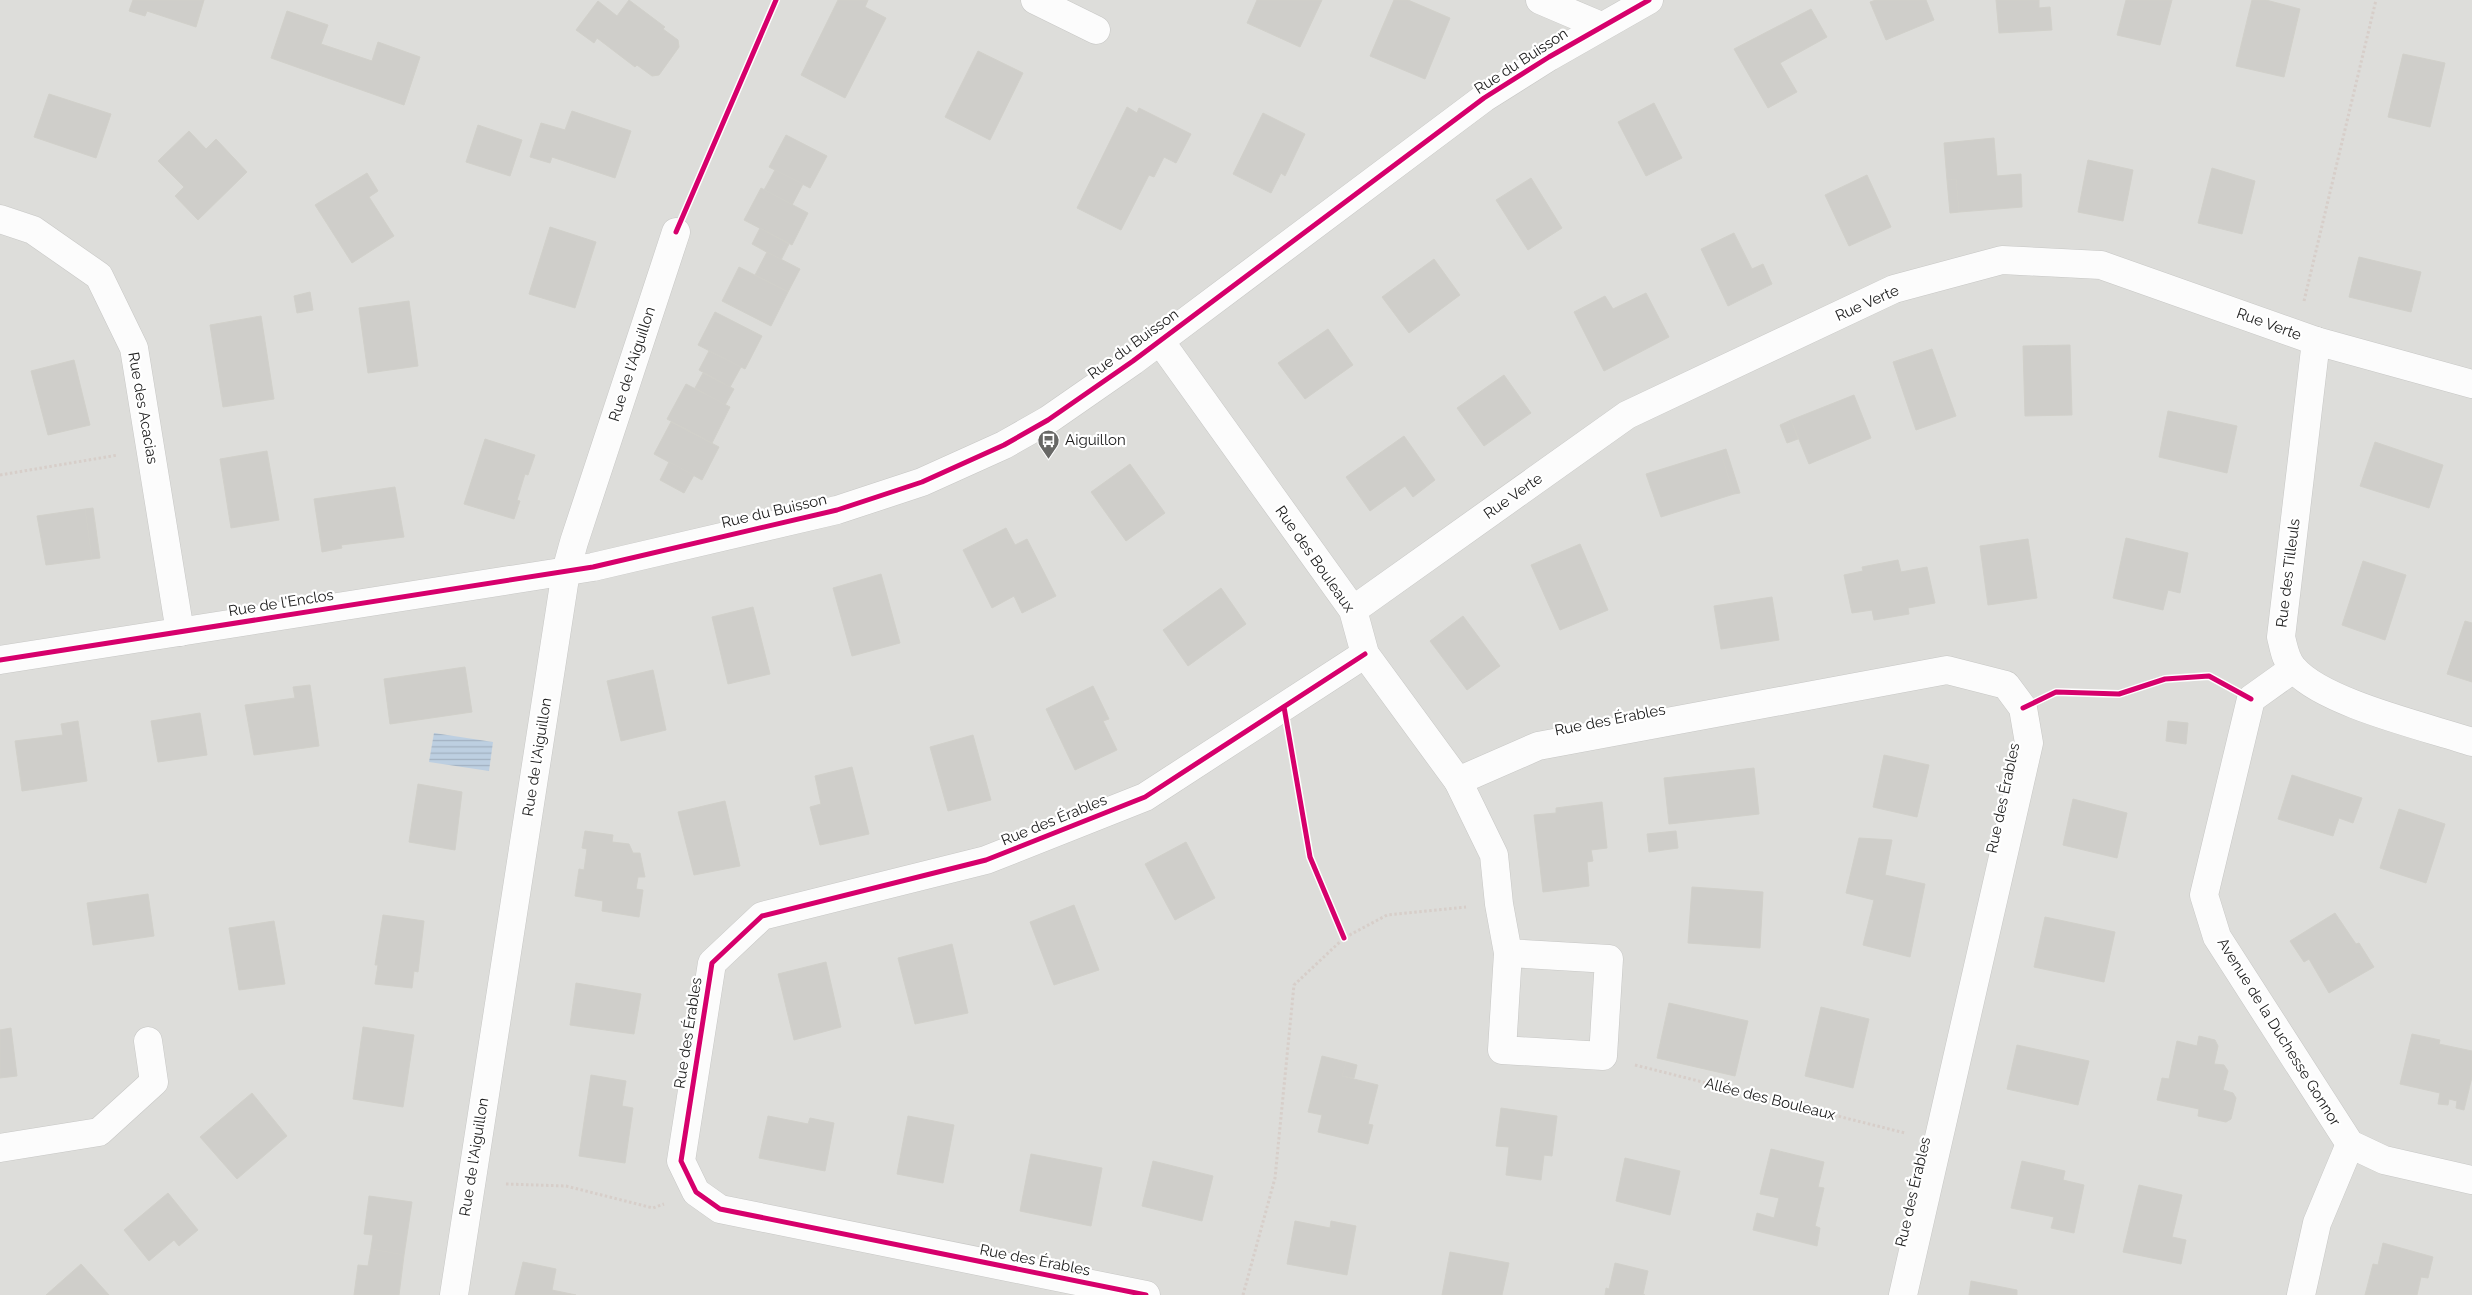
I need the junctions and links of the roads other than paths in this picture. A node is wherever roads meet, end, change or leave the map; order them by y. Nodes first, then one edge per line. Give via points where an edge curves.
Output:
1 (1035, 0) edge
2 (1540, 0) edge
3 (1649, 0) edge
4 (1601, 26) junction
5 (1096, 30) dead end
6 (0, 219) edge
7 (676, 232) dead end
8 (2306, 337) junction
9 (1160, 341) junction
10 (2472, 384) edge
11 (566, 571) junction
12 (1353, 610) junction
13 (180, 632) junction
14 (1365, 654) junction
15 (0, 660) edge
16 (2293, 669) junction
17 (2472, 742) edge
18 (1458, 781) junction
19 (1508, 953) junction
20 (148, 1041) dead end
21 (2350, 1144) junction
22 (0, 1148) edge
23 (2472, 1180) edge
24 (454, 1295) edge
25 (1146, 1295) edge
26 (1902, 1295) edge
27 (2301, 1295) edge

1 - 5 street
2 - 4 street
3 - 4 street, Rue du Buisson
4 - 9 street, Rue du Buisson via 1484,98
6 - 13 street, Rue des Acacias via 33,230 99,276 134,348
7 - 11 street, Rue de l'Aiguillon
8 - 10 street, Rue Verte
8 - 12 street, Rue Verte via 2101,266 2002,260 1894,289 1627,415
8 - 16 street, Rue des Tilleuls via 2281,636 2285,655
9 - 11 street, Rue du Buisson via 1048,420 1004,445 922,482 837,510
9 - 12 street, Rue des Bouleaux
11 - 13 street, Rue de l'Enclos
11 - 24 street, Rue de l'Aiguillon
12 - 14 street, Rue des Bouleaux
13 - 15 street, Rue de l'Enclos
14 - 18 street, Rue des Bouleaux
14 - 25 street, Rue des Érables via 1145,797 986,860 762,916 712,963 681,1161 696,1192 720,1209
16 - 17 street, Rue des Tilleuls via 2315,687 2336,698
16 - 21 street, Avenue de la Duchesse Gonnor via 2251,699 2204,895 2217,937
18 - 19 street, Rue des Bouleaux via 1494,855
18 - 26 street, Rue des Érables via 1538,746 1947,670 2006,685 2023,708 2029,743
19 - 19 street, Rue des Bouleaux via 1502,1050 1603,1056 1609,960
20 - 22 street via 154,1082 99,1132
21 - 23 street via 2384,1160
21 - 27 street via 2317,1223

